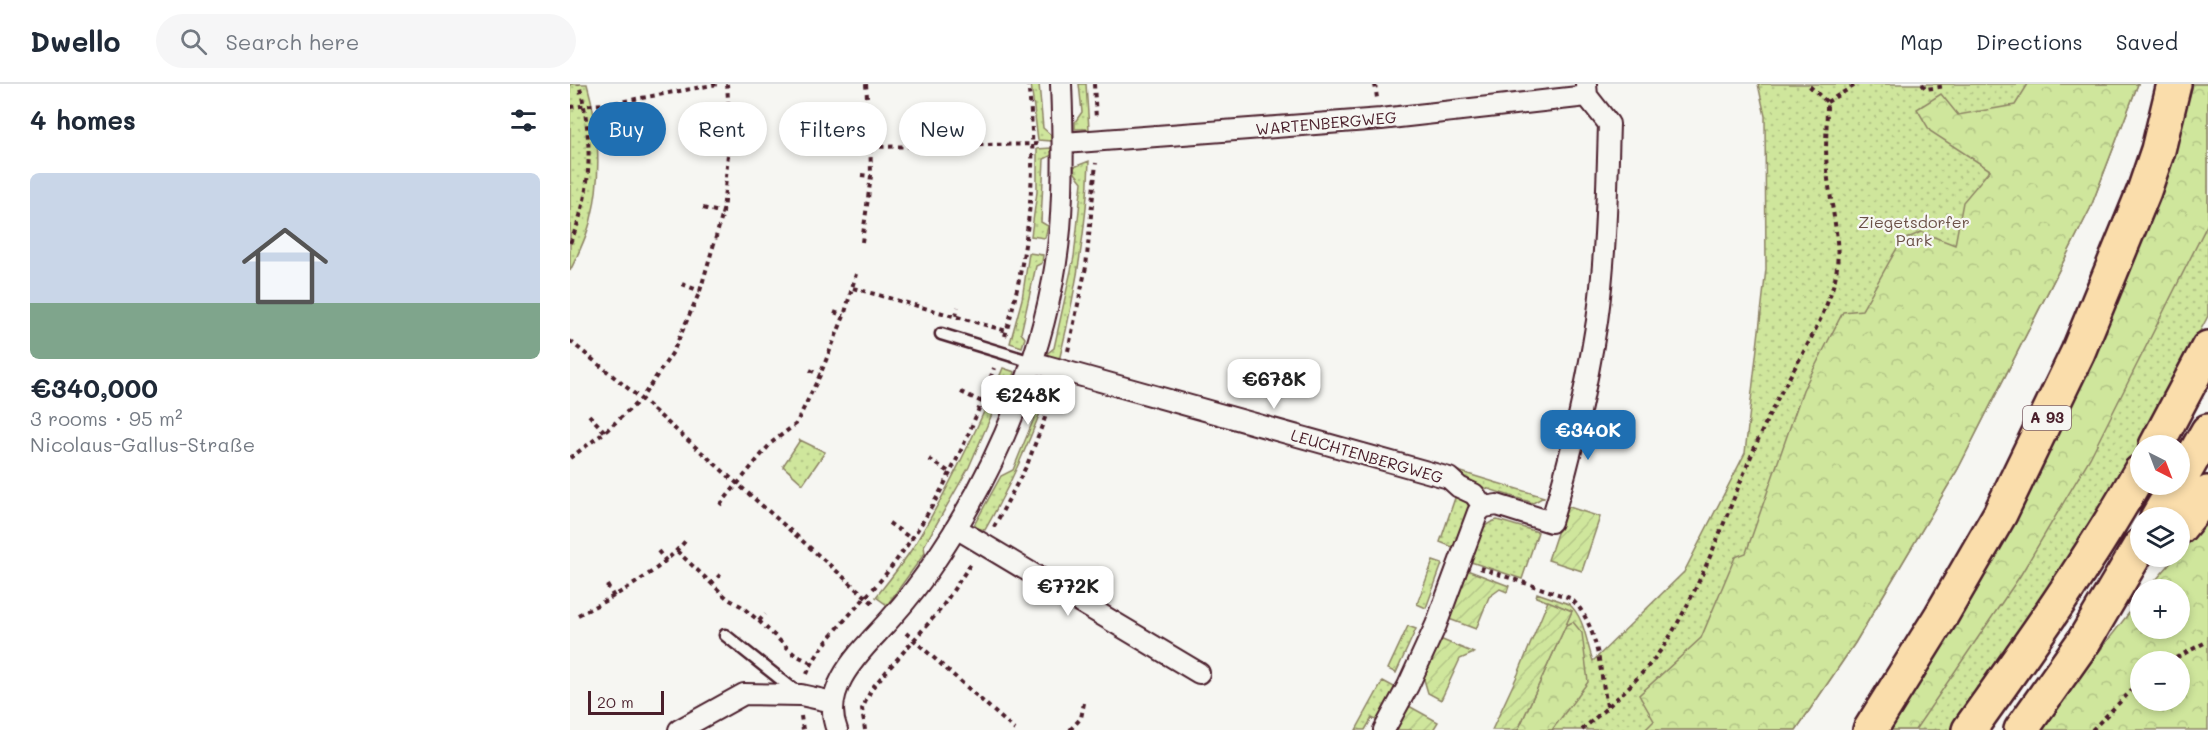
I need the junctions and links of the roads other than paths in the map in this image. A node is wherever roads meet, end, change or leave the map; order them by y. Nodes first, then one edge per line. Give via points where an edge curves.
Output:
1 (1061, 84) edge
2 (2174, 84) edge
3 (1587, 90) edge
4 (1064, 143) junction
5 (941, 334) dead end
6 (2208, 348) edge
7 (1032, 362) junction
8 (2208, 431) edge
9 (2162, 435) edge
10 (2190, 462) edge
11 (2130, 490) edge
12 (2208, 493) edge
13 (1484, 507) junction
14 (2190, 515) edge
15 (956, 528) junction
16 (2130, 563) edge
17 (2146, 567) edge
18 (725, 635) dead end
19 (2084, 641) junction
20 (1199, 673) dead end
21 (801, 695) junction
22 (833, 702) junction
23 (679, 730) edge
24 (837, 730) edge
25 (1384, 730) edge
26 (1870, 730) edge
27 (1969, 730) edge
28 (2021, 730) edge

1 - 4 street
2 - 26 highway, A 93 via 2144,192 2083,342 2000,514
3 - 4 street, WARTENBERGWEG via 1381,119
3 - 13 street via 1609,124 1606,222 1597,319 1564,482 1551,522 1497,505
4 - 7 street via 1060,230 1050,292
5 - 7 lane
6 - 9 highway
7 - 13 street, LEUCHTENBERGWEG via 1449,478 1474,494
7 - 15 street via 1012,418
8 - 10 highway
11 - 27 highway via 2055,608
12 - 14 highway
13 - 25 street via 1473,520 1436,625
15 - 20 street
15 - 22 street via 918,585 849,666
16 - 19 highway
17 - 19 highway
18 - 21 lane
19 - 28 highway
21 - 22 street
21 - 23 street via 744,694
22 - 24 street

